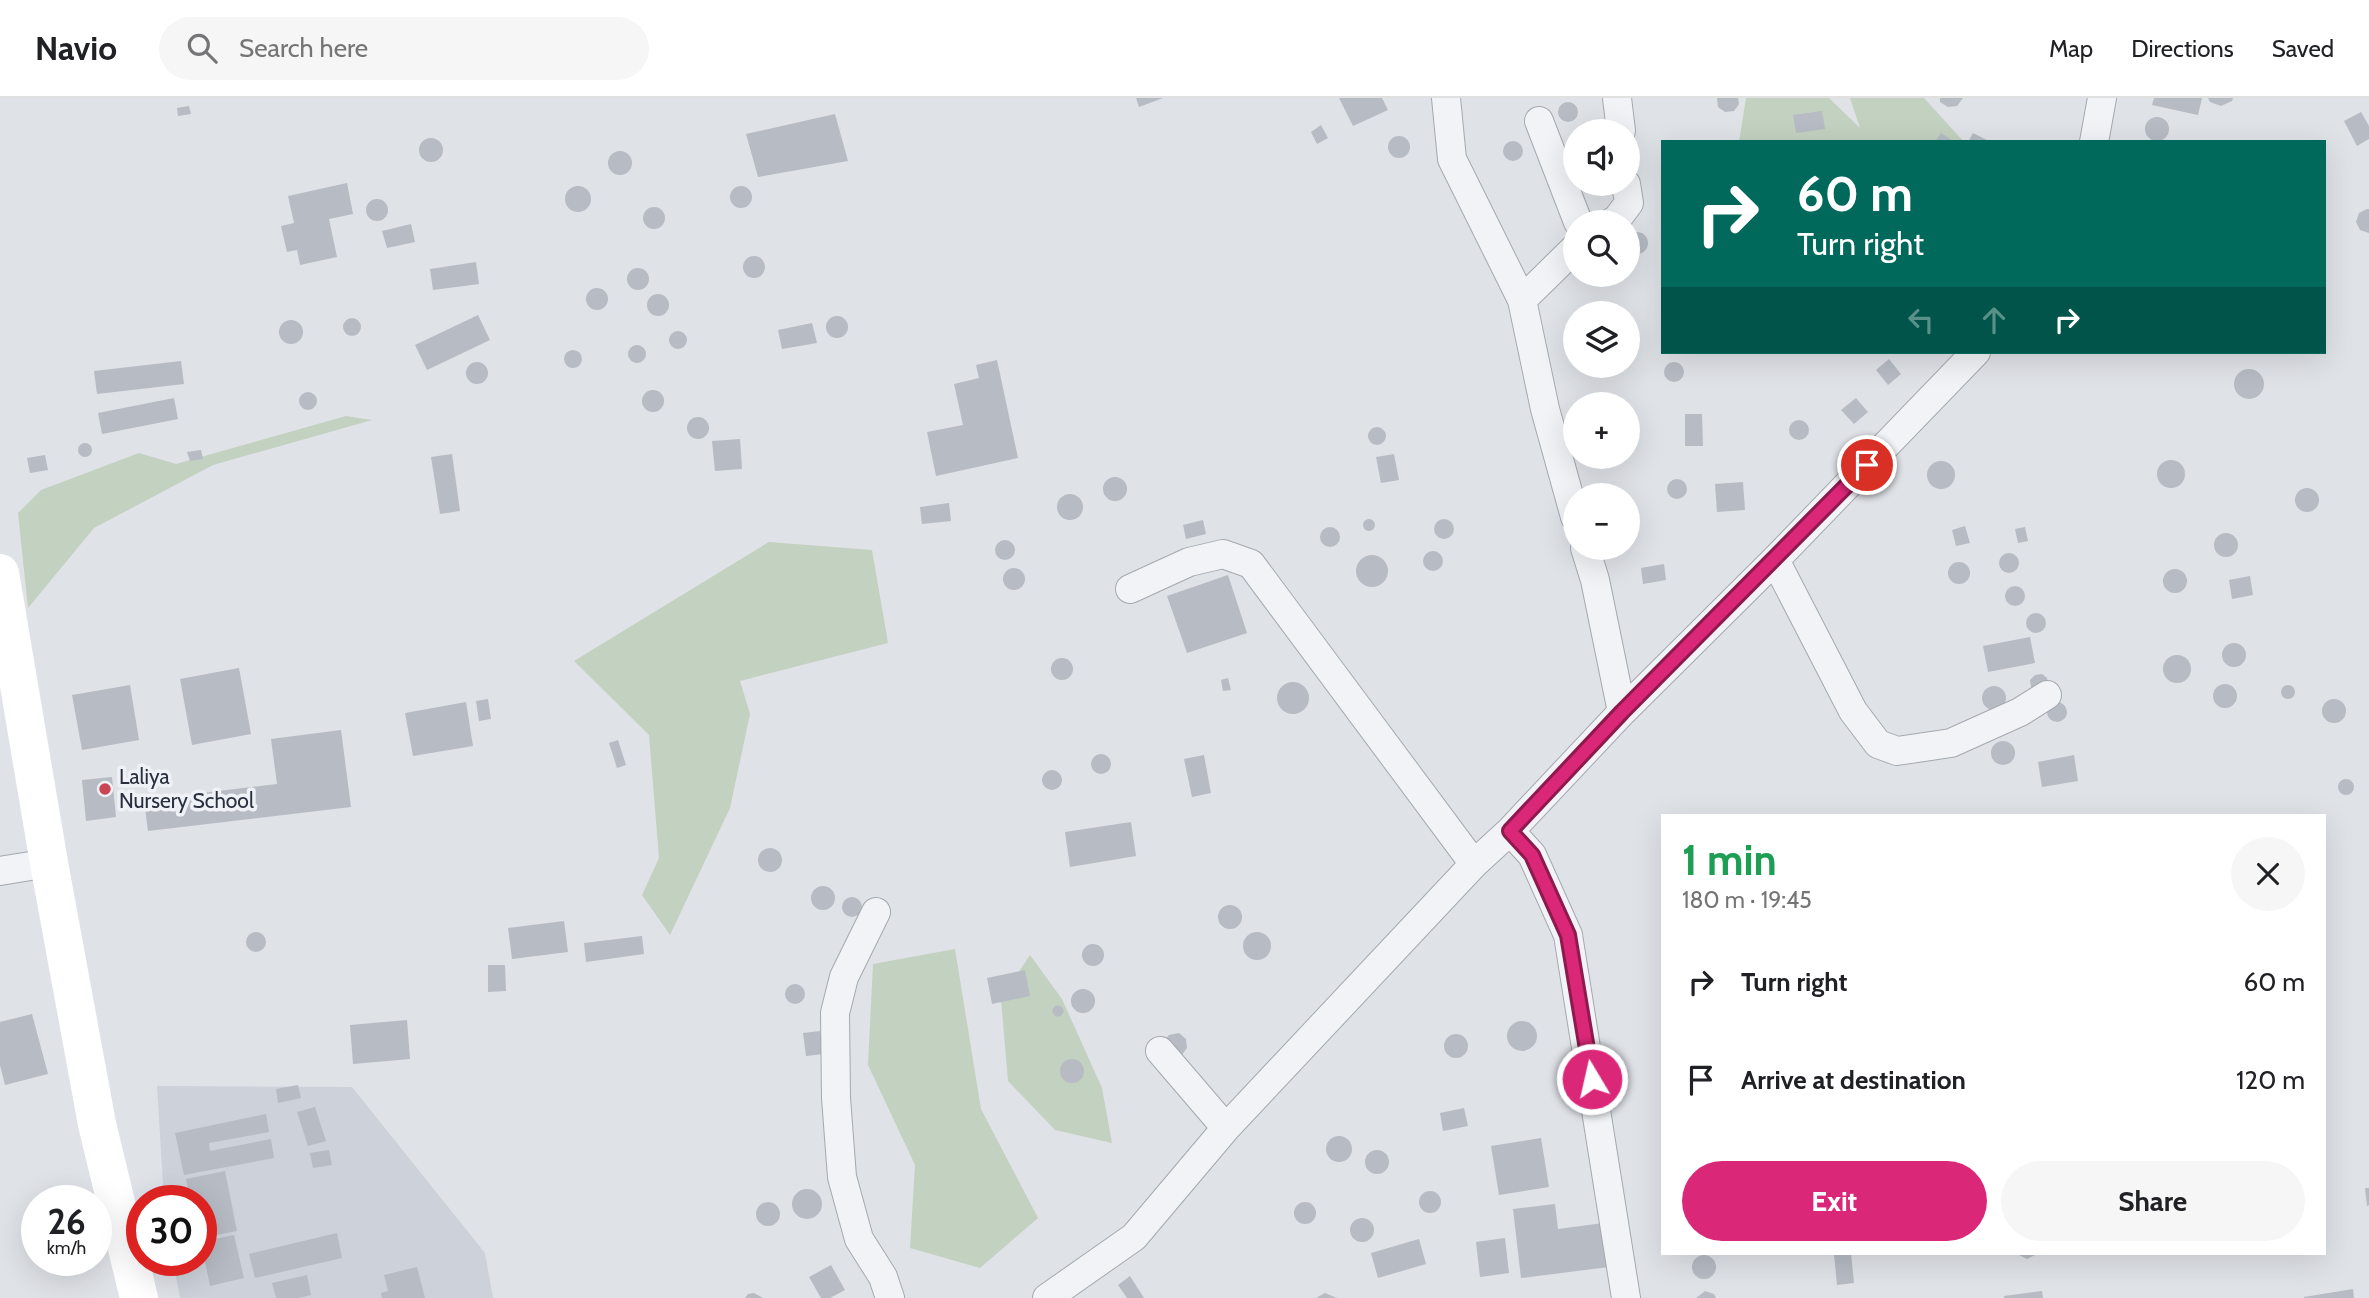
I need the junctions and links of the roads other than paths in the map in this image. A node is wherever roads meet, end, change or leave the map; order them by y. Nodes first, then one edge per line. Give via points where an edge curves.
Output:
1 (1446, 98) edge
2 (1617, 98) edge
3 (2102, 98) edge
4 (1620, 119) edge
5 (1539, 121) dead end
6 (2094, 140) edge
7 (1573, 210) edge
8 (1563, 260) edge
9 (1522, 300) junction
10 (1974, 354) edge
11 (1566, 483) edge
12 (1589, 560) edge
13 (1775, 560) junction
14 (0, 573) edge
15 (1130, 589) dead end
16 (2047, 695) dead end
17 (1622, 712) junction
18 (1510, 831) junction
19 (49, 863) junction
20 (1474, 864) junction
21 (0, 871) edge
22 (876, 912) dead end
23 (1160, 1051) dead end
24 (1226, 1128) junction
25 (139, 1298) edge
26 (890, 1298) edge
27 (1047, 1298) edge
28 (1626, 1298) edge

1 - 9 street via 1452,159
2 - 4 street
3 - 6 street
5 - 7 street
8 - 9 street
9 - 11 street
10 - 13 street
12 - 17 street
13 - 16 street via 1853,711 1878,744 1897,751 1951,743
13 - 17 street
14 - 19 street
15 - 20 street via 1189,562 1223,554 1251,564
17 - 18 street
18 - 20 street
18 - 28 street via 1532,855 1568,935
19 - 21 street
19 - 25 street via 97,1124
20 - 24 street
22 - 26 street via 844,976 835,1013 836,1098 842,1177 859,1240 883,1277
23 - 24 street
24 - 27 street via 1135,1237

